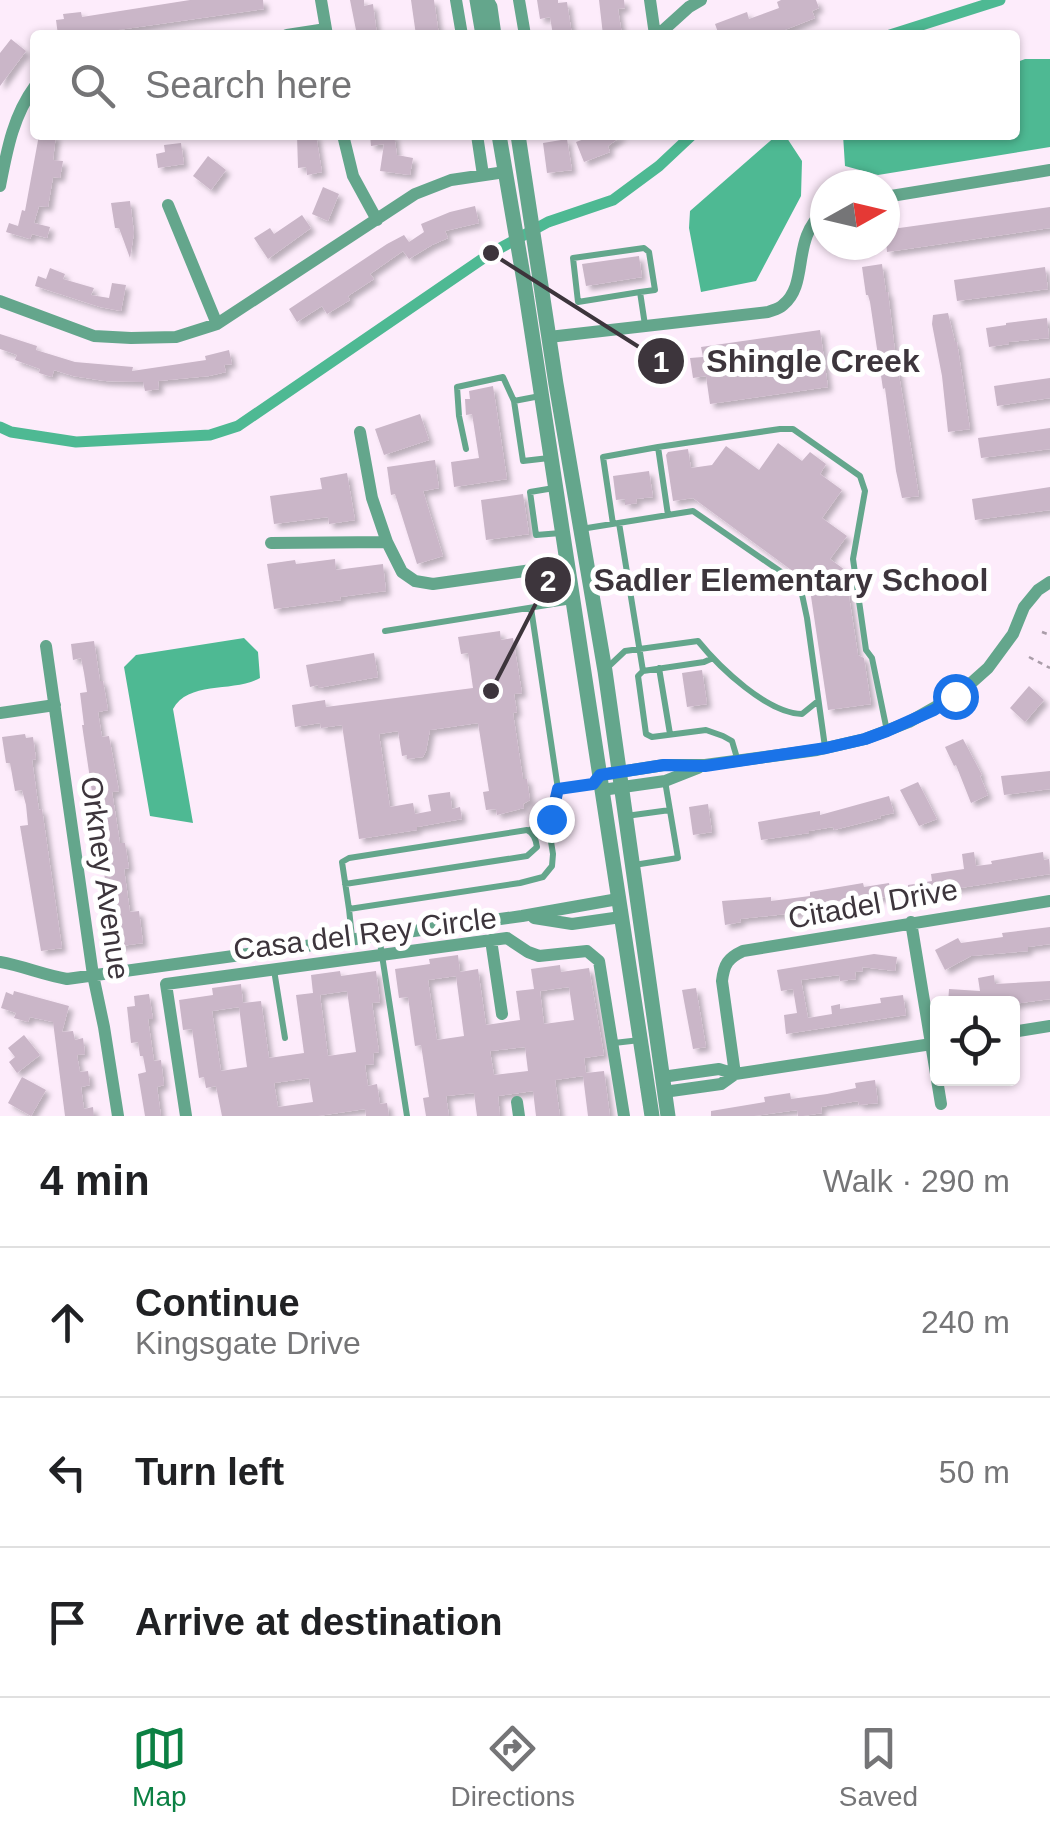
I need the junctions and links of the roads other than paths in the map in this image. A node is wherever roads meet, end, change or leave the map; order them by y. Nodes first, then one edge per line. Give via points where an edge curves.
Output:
1 (321, 0) edge
2 (456, 0) edge
3 (477, 0) edge
4 (486, 0) edge
5 (498, 0) edge
6 (519, 0) edge
7 (650, 0) edge
8 (701, 0) edge
9 (326, 30) edge
10 (461, 30) edge
11 (482, 30) edge
12 (493, 30) edge
13 (503, 30) edge
14 (524, 30) edge
15 (656, 30) edge
16 (663, 30) edge
17 (30, 93) edge
18 (343, 140) edge
19 (478, 140) edge
20 (500, 140) edge
21 (519, 140) edge
22 (1050, 170) edge
23 (505, 172) junction
24 (484, 175) junction
25 (0, 186) edge
26 (900, 194) edge
27 (168, 205) dead end
28 (378, 220) junction
29 (810, 225) edge
30 (534, 240) junction
31 (640, 292) junction
32 (0, 301) edge
33 (217, 324) junction
34 (645, 326) junction
35 (549, 337) junction
36 (531, 340) junction
37 (540, 396) junction
38 (514, 401) junction
39 (360, 432) dead end
40 (658, 447) junction
41 (466, 449) dead end
42 (550, 461) junction
43 (555, 488) junction
44 (668, 515) junction
45 (616, 524) junction
46 (580, 530) junction
47 (562, 532) junction
48 (271, 542) dead end
49 (387, 542) junction
50 (567, 565) junction
51 (1050, 582) edge
52 (573, 601) junction
53 (531, 608) junction
54 (385, 632) dead end
55 (609, 644) junction
56 (46, 646) dead end
57 (639, 649) junction
58 (625, 651) junction
59 (713, 658) junction
60 (660, 668) junction
61 (605, 671) junction
62 (643, 671) junction
63 (608, 689) junction
64 (819, 701) junction
65 (54, 705) junction
66 (0, 713) edge
67 (887, 731) junction
68 (670, 734) junction
69 (826, 748) junction
70 (738, 760) junction
71 (664, 765) junction
72 (705, 766) junction
73 (620, 780) junction
74 (665, 780) junction
75 (598, 783) junction
76 (558, 789) junction
77 (670, 810) junction
78 (624, 816) junction
79 (551, 819) junction
80 (529, 830) junction
81 (631, 865) junction
82 (345, 884) junction
83 (618, 899) junction
84 (1050, 901) edge
85 (349, 909) junction
86 (522, 916) junction
87 (621, 917) junction
88 (910, 922) junction
89 (379, 935) junction
90 (352, 938) junction
91 (492, 940) junction
92 (382, 954) junction
93 (0, 962) edge
94 (274, 969) junction
95 (93, 975) junction
96 (641, 992) junction
97 (502, 1014) dead end
98 (930, 1020) edge
99 (1050, 1026) edge
100 (1020, 1031) edge
101 (285, 1038) dead end
102 (640, 1040) junction
103 (613, 1043) junction
104 (930, 1045) edge
105 (734, 1074) junction
106 (663, 1085) junction
107 (939, 1086) edge
108 (941, 1104) dead end
109 (118, 1116) edge
110 (186, 1116) edge
111 (406, 1116) edge
112 (624, 1116) edge
113 (652, 1116) edge
114 (668, 1116) edge

1 - 9 street
2 - 10 street
3 - 11 street
4 - 12 street
5 - 13 street
6 - 14 street
7 - 15 street
8 - 16 street
17 - 25 street via 10,138
18 - 28 street via 352,176
19 - 24 street
20 - 23 street
21 - 30 street
22 - 26 street
23 - 24 street
23 - 30 street via 514,173 524,228
23 - 36 street
24 - 28 street via 415,194
27 - 33 street
28 - 33 street
29 - 34 street via 795,287 784,304 768,312
30 - 35 street
31 - 31 lane via 578,302 573,258 644,248 655,290
31 - 34 lane
32 - 33 street via 94,336 176,337
34 - 35 street
35 - 36 lane
35 - 46 street
36 - 37 street
37 - 38 lane
37 - 42 street
38 - 41 lane via 503,377 457,387
38 - 42 lane via 524,460
39 - 49 street
40 - 44 lane
40 - 45 lane via 603,457
40 - 67 lane via 793,429 860,476 866,491 853,559
42 - 43 street
42 - 46 street via 562,473 570,528
43 - 47 street
43 - 47 lane via 530,492 536,534
44 - 45 lane
44 - 64 lane via 693,511 800,585
45 - 46 lane
45 - 57 lane
46 - 55 street
47 - 50 street
48 - 49 street
49 - 50 street via 402,572 432,584
50 - 52 street
51 - 67 street via 1024,607 988,668 934,710
52 - 53 lane
52 - 63 street via 583,609 590,660
52 - 75 street
53 - 54 lane
53 - 76 lane
55 - 58 lane
55 - 61 street
56 - 65 street, Orkney Avenue
57 - 58 lane
57 - 59 lane via 698,641
57 - 62 lane
58 - 61 lane
59 - 60 lane
59 - 64 lane via 756,696 789,714 802,714
60 - 62 lane
60 - 68 lane via 659,696
61 - 63 street
62 - 68 lane via 638,676 646,734
63 - 73 street
64 - 69 lane
65 - 66 street
65 - 95 street, Orkney Avenue
67 - 69 street
68 - 70 lane via 706,730 723,736
69 - 70 street
70 - 72 street
71 - 72 street
71 - 73 street
71 - 74 lane
72 - 74 street
73 - 74 street
73 - 75 street
73 - 78 street
74 - 77 lane
75 - 76 lane
75 - 83 street
76 - 79 lane
77 - 78 lane
77 - 81 lane via 678,858
78 - 81 street
79 - 80 lane
79 - 85 lane via 552,866 542,877
80 - 82 lane via 360,855 342,862
80 - 82 lane via 537,847 527,856
81 - 96 street
82 - 85 lane
83 - 86 street
83 - 87 street
83 - 96 street via 628,905
84 - 88 street, Citadel Drive
85 - 90 lane
86 - 87 street via 572,924
86 - 89 street
87 - 96 street
88 - 98 street
88 - 105 street, Citadel Drive via 730,957 722,981
89 - 90 street
89 - 92 lane
90 - 95 street
91 - 92 street, Casa del Rey Circle
91 - 97 street
91 - 103 street, Casa del Rey Circle via 508,938 539,956 587,950 599,961
92 - 94 street, Casa del Rey Circle
92 - 111 lane
93 - 95 street via 67,979
94 - 101 lane
94 - 110 street, Casa del Rey Circle via 166,984
95 - 109 street, Orkney Avenue
96 - 102 street
96 - 106 street via 660,1092
99 - 100 street
102 - 103 lane
102 - 113 street
103 - 112 street, Casa del Rey Circle
104 - 105 street
105 - 106 street via 722,1084
106 - 114 street
107 - 108 street

